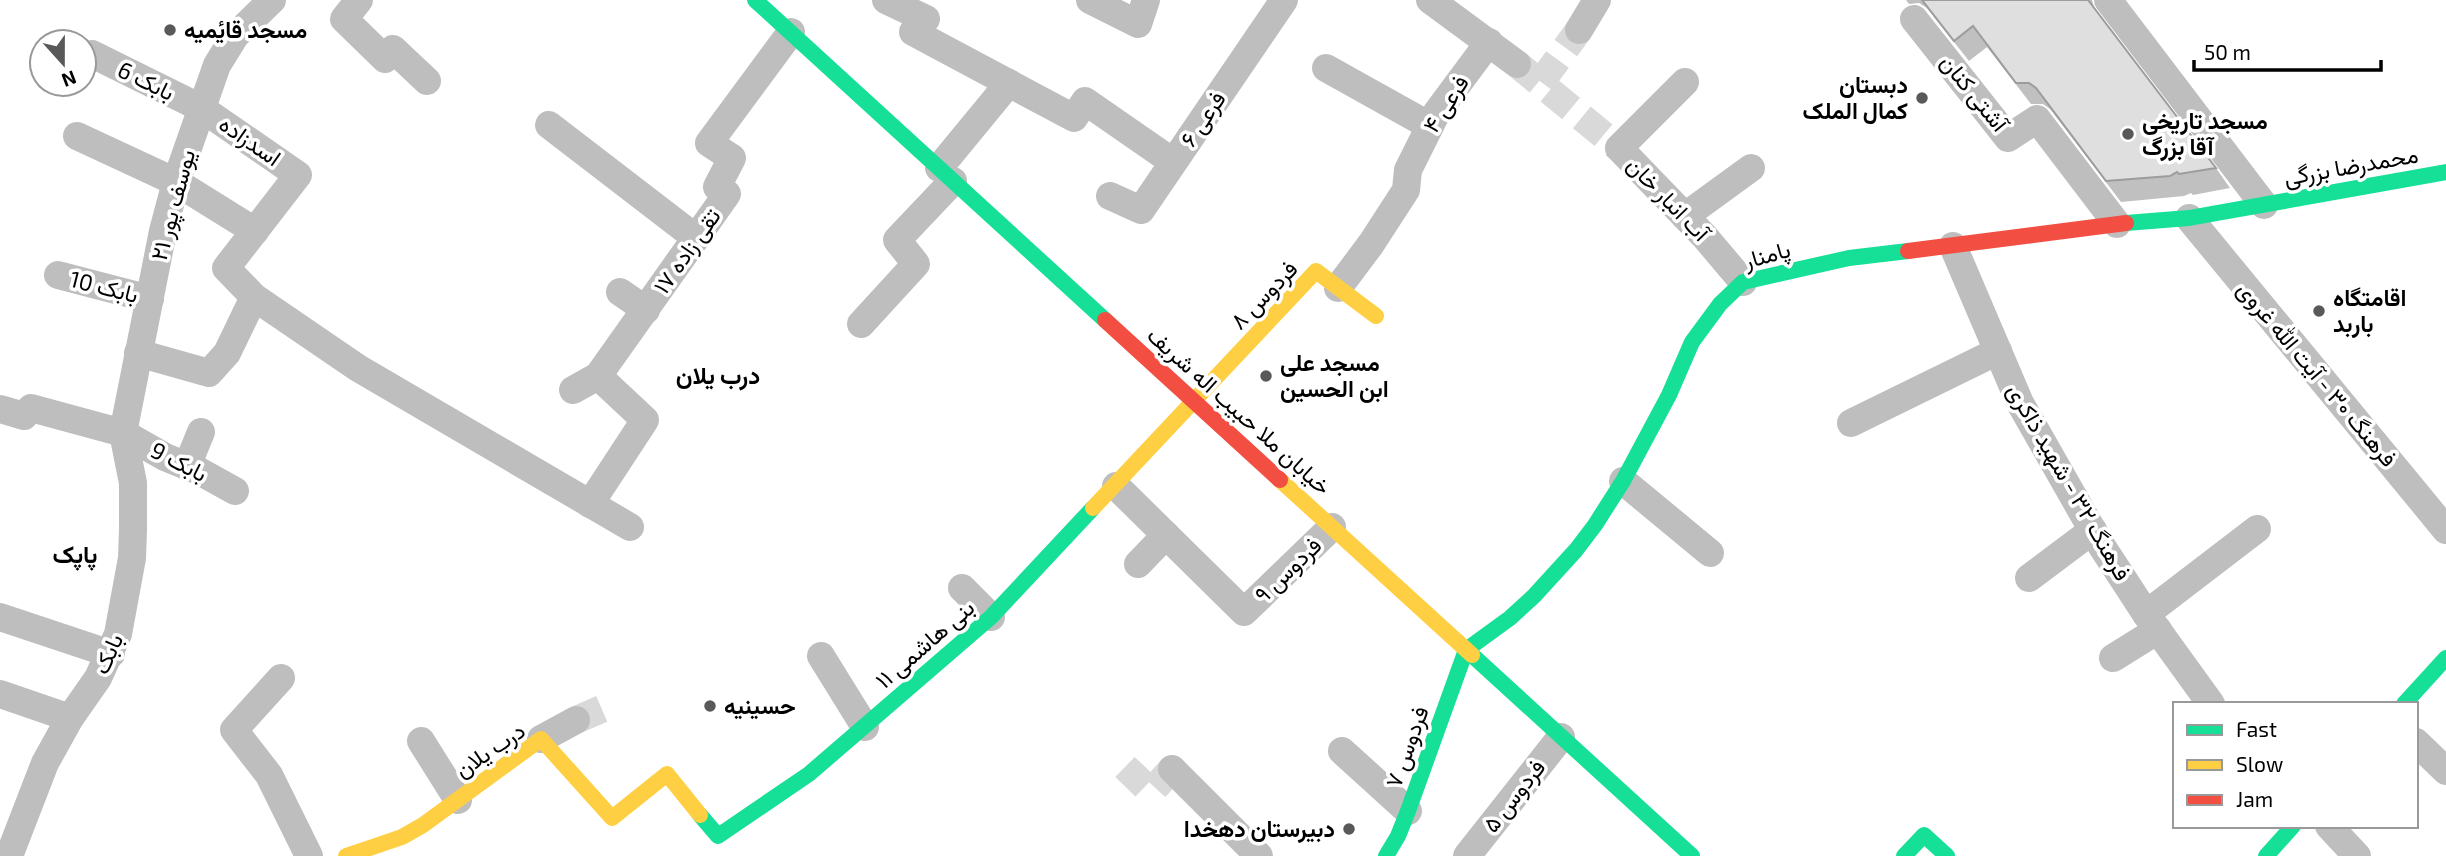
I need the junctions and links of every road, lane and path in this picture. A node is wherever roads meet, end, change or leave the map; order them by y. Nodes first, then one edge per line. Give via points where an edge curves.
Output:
1 (272, 0) edge
2 (359, 0) edge
3 (755, 0) edge
4 (886, 0) edge
5 (1090, 0) edge
6 (1284, 0) edge
7 (1430, 0) edge
8 (1597, 0) edge
9 (2108, 0) edge
10 (1142, 12) edge
11 (1914, 19) dead end
12 (1579, 30) tunnel mouth
13 (791, 32) junction
14 (1489, 42) junction
15 (98, 57) edge
16 (1517, 64) tunnel mouth
17 (1326, 68) dead end
18 (427, 81) dead end
19 (1685, 82) dead end
20 (1009, 83) junction
21 (201, 108) junction
22 (549, 125) dead end
23 (1430, 126) junction
24 (77, 136) dead end
25 (1173, 162) junction
26 (1751, 168) dead end
27 (2446, 172) edge
28 (946, 174) junction
29 (176, 182) junction
30 (1110, 196) dead end
31 (2264, 205) junction
32 (1685, 216) junction
33 (2189, 218) junction
34 (2117, 224) junction
35 (255, 231) junction
36 (696, 238) junction
37 (1953, 246) junction
38 (58, 275) dead end
39 (1743, 282) junction
40 (1338, 288) junction
41 (620, 292) dead end
42 (254, 297) junction
43 (150, 299) junction
44 (646, 310) junction
45 (1376, 316) dead end
46 (862, 324) dead end
47 (1998, 351) junction
48 (138, 353) junction
49 (598, 376) junction
50 (573, 390) dead end
51 (1195, 402) junction
52 (0, 409) edge
53 (1851, 423) dead end
54 (201, 432) dead end
55 (124, 433) junction
56 (187, 466) junction
57 (1623, 481) junction
58 (1116, 486) junction
59 (235, 491) dead end
60 (590, 504) junction
61 (630, 527) dead end
62 (1332, 527) junction
63 (2257, 529) dead end
64 (2093, 530) junction
65 (2446, 530) edge
66 (1166, 536) junction
67 (1710, 553) dead end
68 (1138, 564) dead end
69 (2029, 578) dead end
70 (962, 588) dead end
71 (0, 617) edge
72 (991, 617) junction
73 (2152, 622) junction
74 (1466, 650) junction
75 (111, 654) junction
76 (821, 656) dead end
77 (2113, 658) dead end
78 (2446, 658) edge
79 (281, 678) dead end
80 (0, 694) edge
81 (2210, 702) edge
82 (2406, 702) edge
83 (70, 718) junction
84 (576, 720) tunnel mouth
85 (865, 727) junction
86 (1561, 737) junction
87 (541, 739) junction
88 (421, 741) dead end
89 (2418, 744) edge
90 (1342, 751) dead end
91 (1172, 769) dead end
92 (2446, 771) edge
93 (667, 774) joint
94 (458, 800) junction
95 (1408, 811) junction
96 (2291, 828) edge
97 (2331, 828) edge
98 (723, 846) edge
99 (388, 850) edge
100 (1683, 853) edge
101 (9, 856) edge
102 (309, 856) edge
103 (346, 856) edge
104 (1259, 856) edge
105 (1386, 856) edge
106 (1467, 856) edge
107 (1904, 856) edge
108 (1947, 856) edge
109 (2266, 856) edge
110 (2357, 856) edge

1 - 21 street, یوسف پور ۲۱ via 225,51
2 - 18 street via 344,19 385,60 393,49
3 - 13 street, خیابان ملا حبیب اله شریف
4 - 20 street via 926,19 913,32
5 - 10 street
6 - 25 street, فرعی ۶
7 - 14 street
8 - 12 street
9 - 31 street
11 - 34 street, آشتی کنان via 2008,138 2036,119
13 - 28 street, خیابان ملا حبیب اله شریف
13 - 36 street, تقی زاده ۱۷ via 709,143 732,158 717,187 727,194
14 - 16 street
14 - 23 street, فرعی ۴
15 - 21 street, بابک 6
17 - 23 street
19 - 32 street, آب انبار خان via 1619,148
20 - 25 street via 1074,118 1085,101
20 - 28 street
21 - 29 street, یوسف پور ۲۱
21 - 35 street, اسدزاده via 299,175
22 - 36 street
23 - 40 street, فرعی ۴ via 1408,170 1406,190
24 - 29 street
25 - 30 street, فرعی ۶ via 1141,210
26 - 32 street
27 - 31 street, محمدرضا بزرگی
28 - 46 street via 897,240 916,264
28 - 51 street, خیابان ملا حبیب اله شریف
29 - 35 street
29 - 43 street, یوسف پور ۲۱
31 - 33 street, پامنار
32 - 39 street, آب انبار خان
33 - 34 street, پامنار
33 - 65 street, فرهنگ ۳۰ - آیت الله غروی
34 - 37 street, پامنار
35 - 42 street via 226,268
36 - 44 street, تقی زاده ۱۷
37 - 39 street, پامنار via 1849,258
37 - 47 street, فرهنگ ۳۲ - شهید ذاکری
38 - 43 street, بابک 10
39 - 57 street, پامنار via 1692,342
40 - 45 street, فردوس ۸
40 - 51 street, فردوس ۸ via 1316,271
41 - 44 street
42 - 48 street via 227,353 209,373
42 - 60 street via 358,368
43 - 48 street, یوسف پور ۲۱
44 - 49 street, تقی زاده ۱۷
47 - 53 street
47 - 64 street, فرهنگ ۳۲ - شهید ذاکری via 2020,402
48 - 55 street, یوسف پور ۲۱
49 - 50 street
49 - 60 street via 645,420
51 - 58 street, بنی هاشمی ۱۱
51 - 62 street, خیابان ملا حبیب اله شریف
52 - 55 street, بابک 9 via 24,416 31,408
54 - 56 street
55 - 56 street, بابک 9
55 - 75 street, بابک via 133,483 132,558 123,616
56 - 59 street, بابک 9
57 - 67 street
57 - 74 street, پامنار via 1576,550 1510,618
58 - 66 street
58 - 72 street, بنی هاشمی ۱۱
60 - 61 street
62 - 66 street, فردوس ۹ via 1244,612
62 - 74 street, خیابان ملا حبیب اله شریف
63 - 73 street
64 - 69 street
64 - 73 street, فرهنگ ۳۲ - شهید ذاکری
66 - 68 street
70 - 72 street
71 - 75 street
72 - 85 street, بنی هاشمی ۱۱
73 - 77 street
73 - 81 street, فرهنگ ۳۲ - شهید ذاکری
74 - 86 street, خیابان ملا حبیب اله شریف
74 - 95 street, فردوس ۷
75 - 83 street, بابک
76 - 85 street
78 - 82 street
79 - 102 street via 234,730 269,775
80 - 83 street
83 - 101 street, بابک via 45,762
84 - 87 street
85 - 98 street, بنی هاشمی ۱۱
86 - 100 street, خیابان ملا حبیب اله شریف
86 - 106 street, فردوس ۵
87 - 93 street, درب یلان via 612,818
87 - 94 street, درب یلان
88 - 94 street
89 - 92 street
90 - 95 street
91 - 104 street
93 - 98 street, بنی هاشمی ۱۱
94 - 99 street, درب یلان
95 - 105 street, فردوس ۷
96 - 109 street
97 - 110 street
99 - 103 street, درب یلان
107 - 108 street via 1924,835

